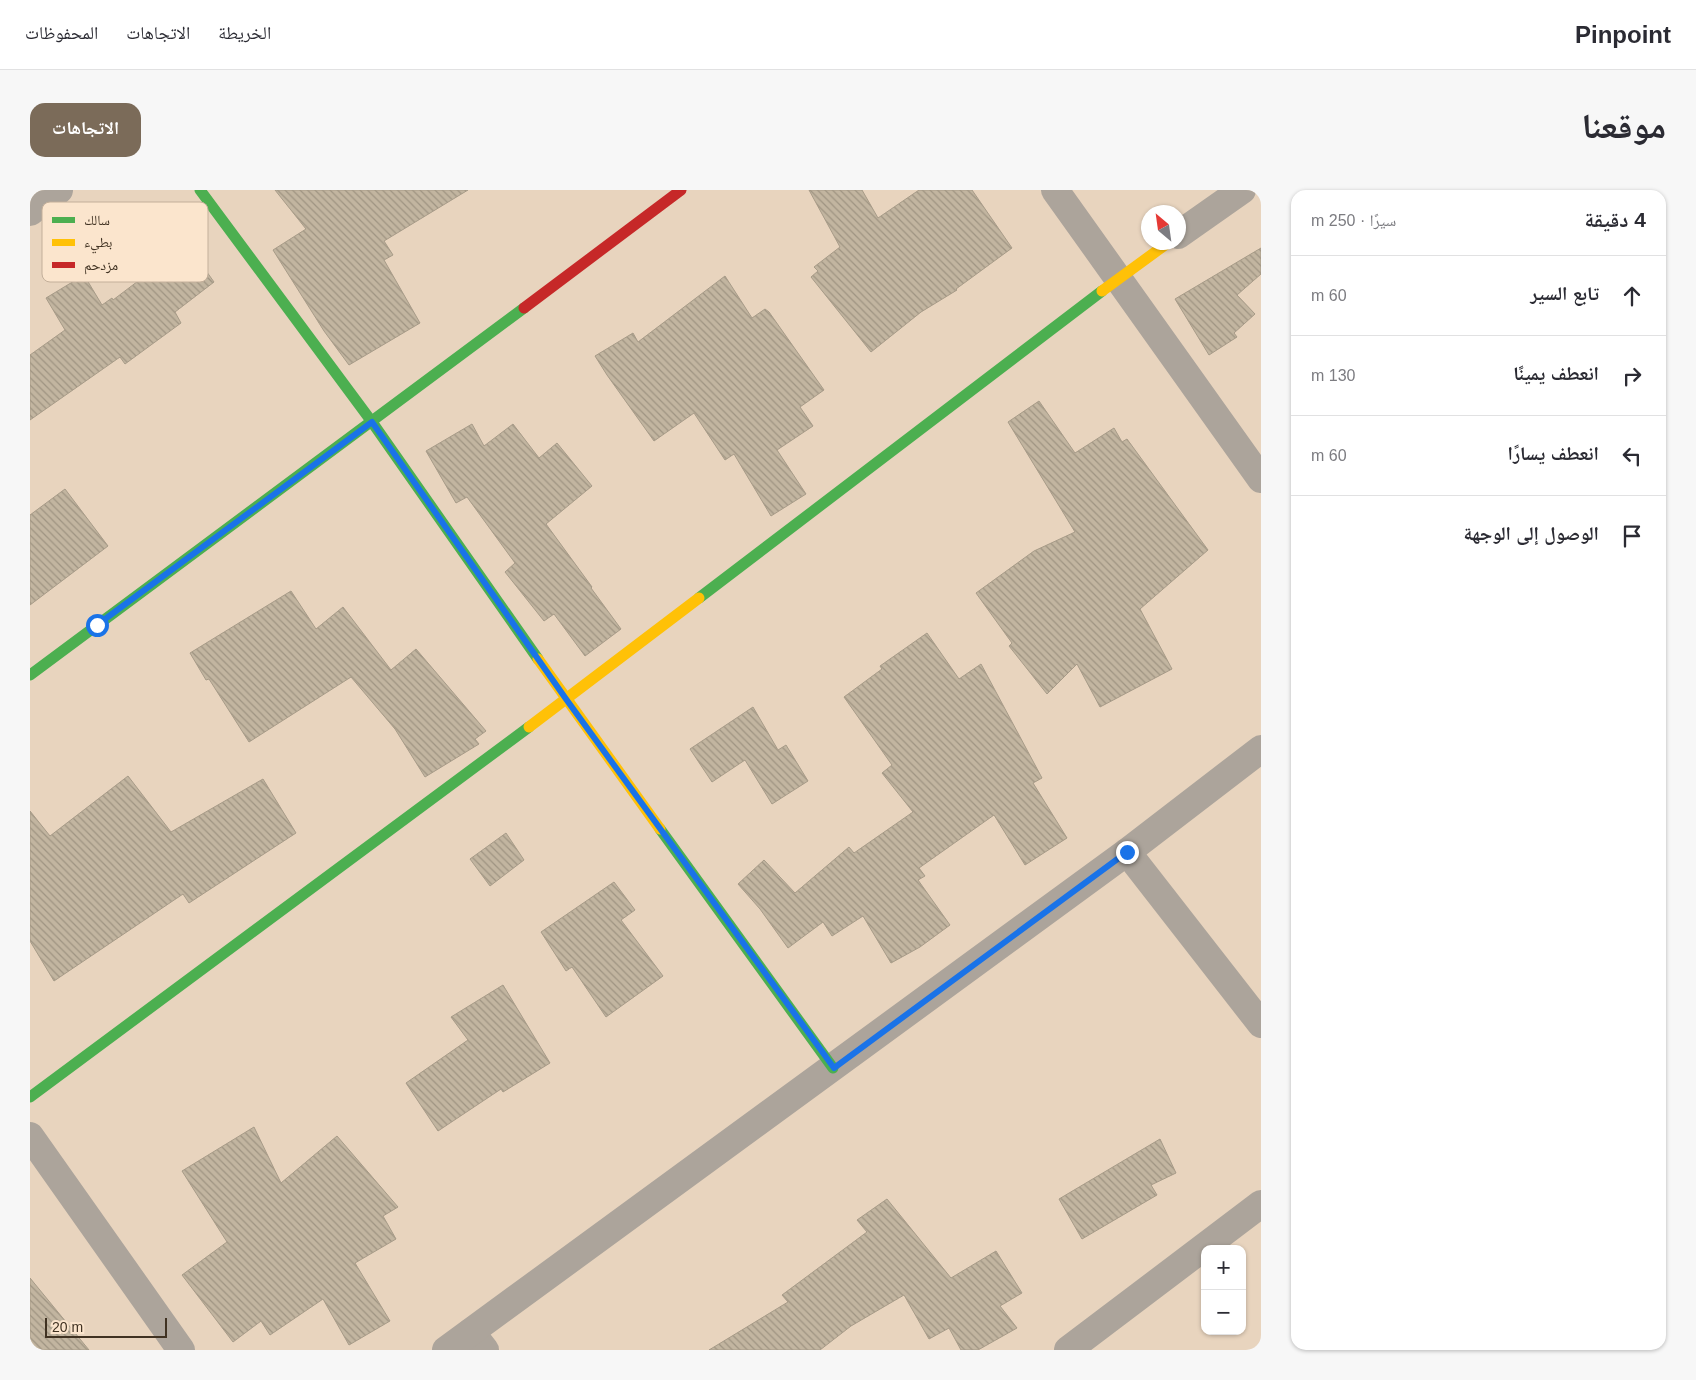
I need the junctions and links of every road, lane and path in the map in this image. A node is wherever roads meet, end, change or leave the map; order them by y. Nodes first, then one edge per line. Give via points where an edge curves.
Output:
1 (59, 190) edge
2 (200, 190) edge
3 (682, 190) edge
4 (1056, 190) edge
5 (1242, 190) edge
6 (43, 202) edge
7 (42, 203) edge
8 (30, 212) edge
9 (1186, 229) edge
10 (1157, 250) edge
11 (1119, 278) junction
12 (372, 422) junction
13 (1261, 479) edge
14 (30, 675) edge
15 (566, 699) junction
16 (1261, 749) edge
17 (1127, 852) junction
18 (1261, 1024) edge
19 (834, 1068) junction
20 (30, 1097) edge
21 (30, 1136) edge
22 (1261, 1204) edge
23 (478, 1341) edge
24 (181, 1350) edge
25 (446, 1350) edge
26 (1068, 1350) edge

1 - 6 street
2 - 12 street
3 - 12 street
4 - 11 street
5 - 9 street
7 - 8 street
10 - 11 street
11 - 13 street
11 - 15 street
12 - 14 street
12 - 15 street
15 - 19 street
15 - 20 street
16 - 17 street
17 - 18 street
17 - 19 street
19 - 23 street
21 - 24 street
22 - 26 street
23 - 25 street

